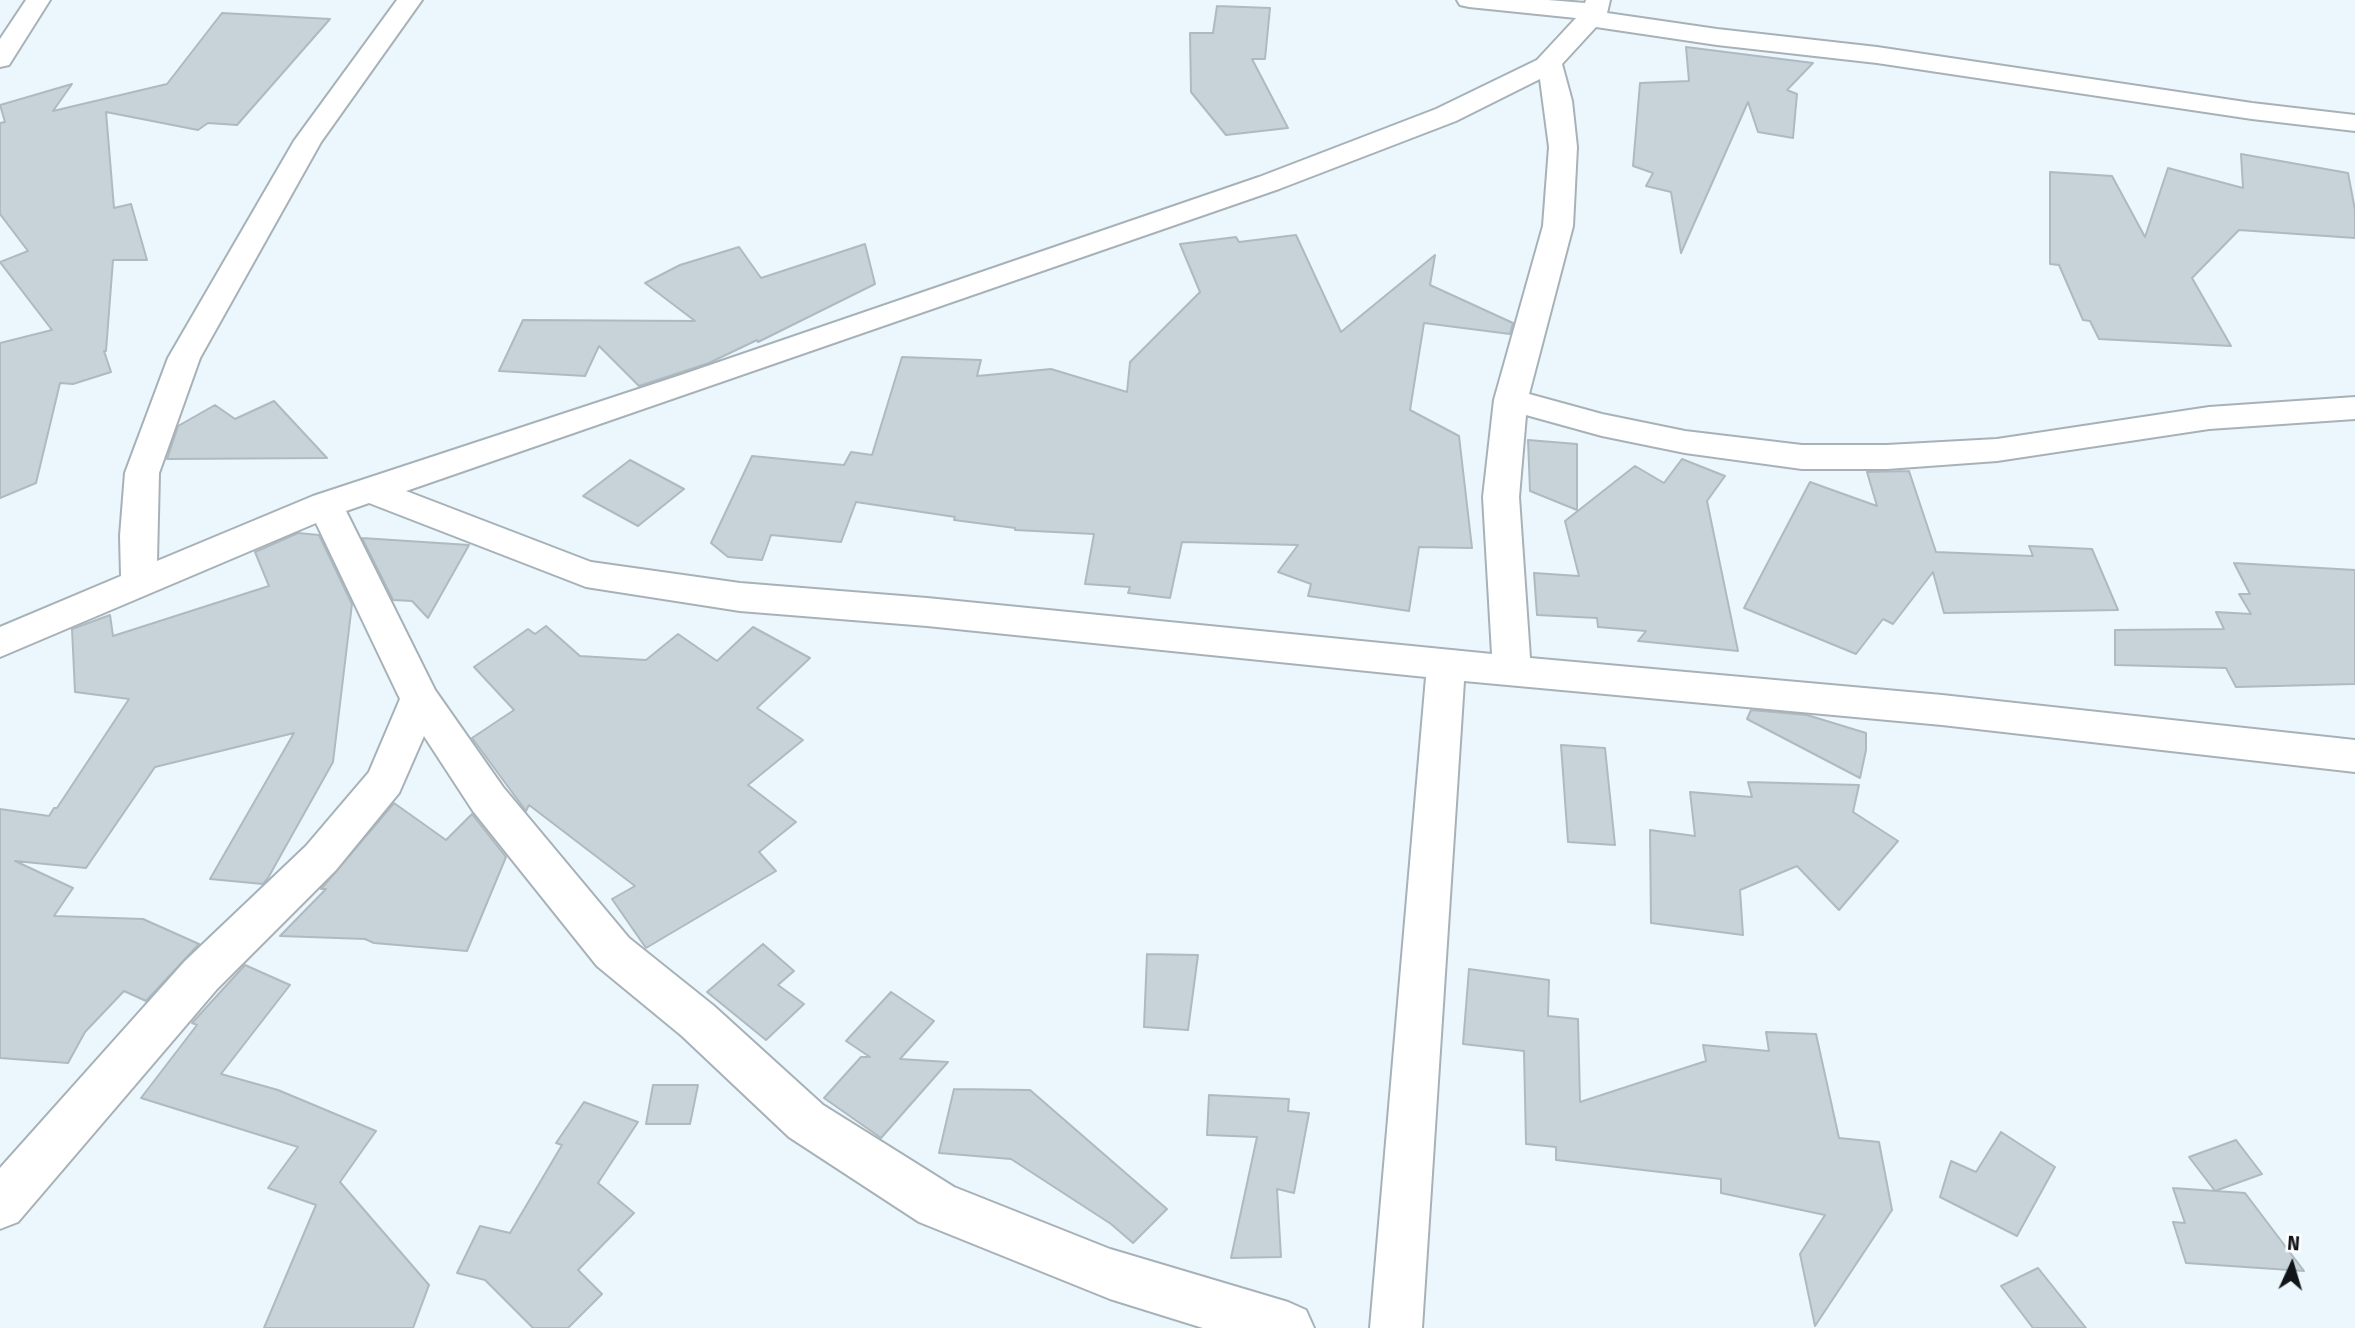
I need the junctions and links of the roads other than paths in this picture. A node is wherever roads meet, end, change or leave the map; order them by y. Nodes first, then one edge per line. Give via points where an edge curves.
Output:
1 (38, 0) edge
2 (410, 0) edge
3 (1469, 0) edge
4 (1594, 10) edge
5 (0, 59) edge
6 (1549, 62) junction
7 (2355, 123) edge
8 (1511, 400) junction
9 (2355, 408) edge
10 (370, 490) junction
11 (325, 505) junction
12 (140, 584) junction
13 (0, 643) edge
14 (1446, 664) junction
15 (1512, 671) junction
16 (421, 699) junction
17 (2355, 756) edge
18 (0, 1205) edge
19 (1288, 1328) edge
20 (1395, 1328) edge

1 - 5 street
2 - 12 street via 308,141 184,358 142,473
3 - 4 street
4 - 6 street
4 - 7 street via 1717,37 1877,55
6 - 8 street via 1563,147 1558,226
6 - 10 street via 1446,115 1269,183
8 - 9 street via 1685,442 1802,457 1997,450 2209,418
8 - 15 street via 1501,497
10 - 11 street
10 - 14 street via 586,574 740,597
11 - 12 street
11 - 16 street
12 - 13 street
14 - 15 street
14 - 20 street
15 - 17 street via 1942,710
16 - 18 street via 385,781 321,858 201,975
16 - 19 street via 488,799 613,951 698,1021 806,1121 937,1205 1110,1274

